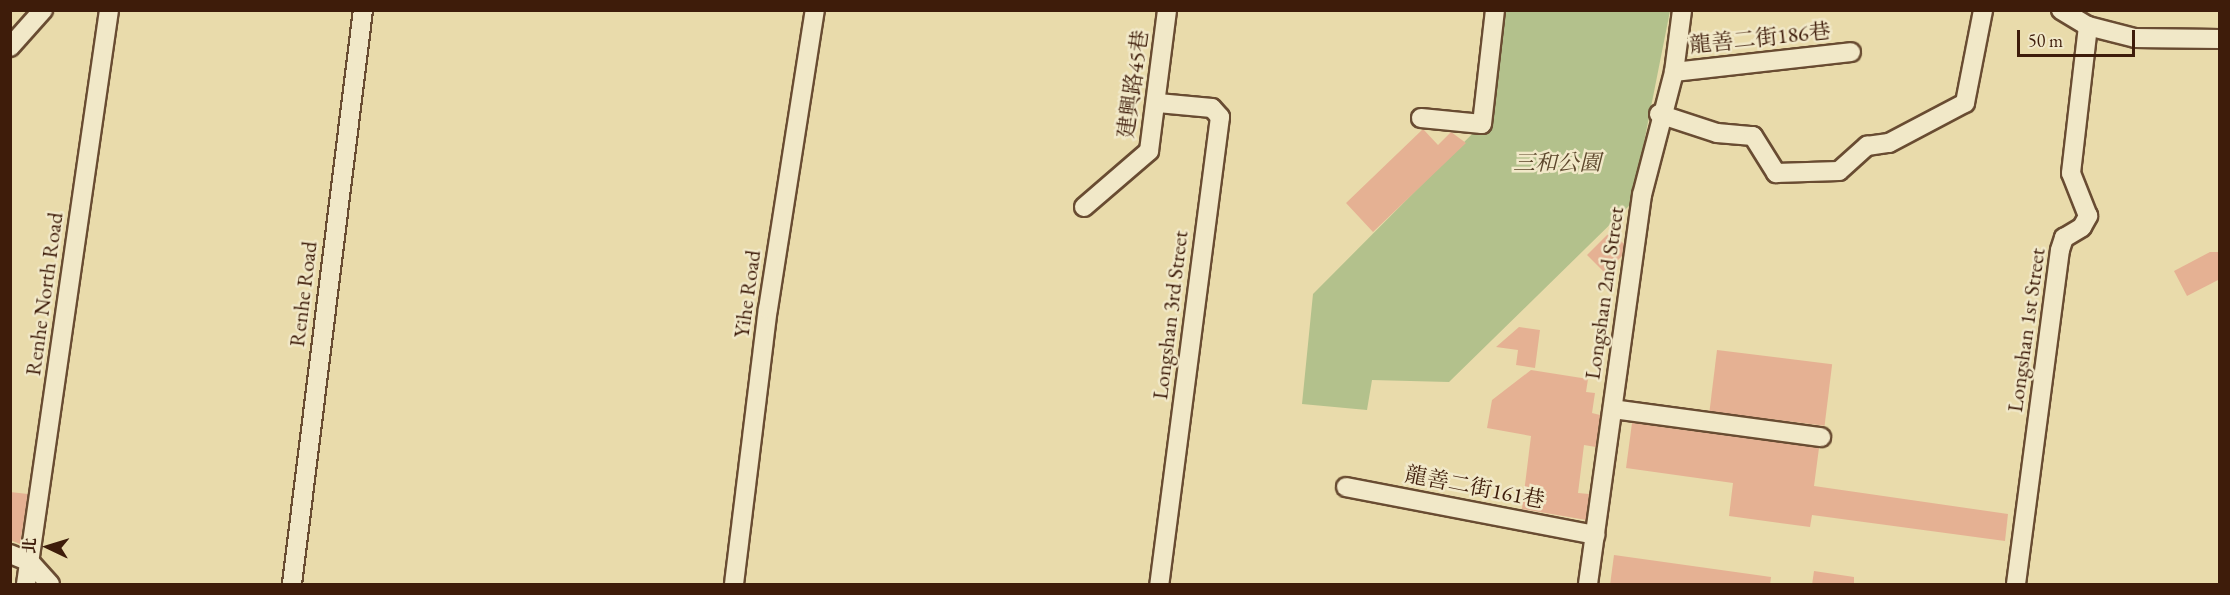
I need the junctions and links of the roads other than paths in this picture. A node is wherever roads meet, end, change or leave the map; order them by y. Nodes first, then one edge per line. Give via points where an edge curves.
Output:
1 (43, 10) edge
2 (109, 10) edge
3 (363, 10) edge
4 (815, 10) edge
5 (1167, 10) edge
6 (1495, 10) edge
7 (1682, 10) edge
8 (1983, 10) edge
9 (2061, 10) edge
10 (2088, 26) junction
11 (2220, 39) edge
12 (10, 47) edge
13 (1851, 52) dead end
14 (1674, 72) junction
15 (1158, 103) junction
16 (1659, 114) junction
17 (1421, 118) dead end
18 (1084, 207) dead end
19 (1613, 409) junction
20 (1821, 437) dead end
21 (1346, 487) dead end
22 (1595, 535) junction
23 (10, 554) edge
24 (30, 562) junction
25 (26, 585) edge
26 (50, 585) edge
27 (291, 585) edge
28 (734, 585) edge
29 (1159, 585) edge
30 (1588, 585) edge
31 (2016, 585) edge

1 - 12 street
2 - 24 street, Renhe North Road
3 - 27 street, Renhe Road
4 - 28 street, Yihe Road via 768,309
5 - 15 street, 建興路45巷
6 - 17 street via 1482,124
7 - 14 street, Longshan 2nd Street
8 - 16 street via 1965,103 1889,143 1867,146 1839,171 1776,173 1752,136 1717,133
9 - 10 street
10 - 11 street via 2135,38
10 - 31 street, Longshan 1st Street via 2071,173 2088,216 2082,227 2064,238 2060,250
13 - 14 street, 龍善二街186巷
14 - 16 street, Longshan 2nd Street
15 - 18 street, 建興路45巷 via 1149,151
15 - 29 street, Longshan 3rd Street via 1212,108 1220,117
16 - 19 street, Longshan 2nd Street
19 - 20 street
19 - 22 street, Longshan 2nd Street
21 - 22 street, 龍善二街161巷
22 - 30 street, Longshan 2nd Street
23 - 24 street
24 - 25 street, Renhe North Road
24 - 26 street

